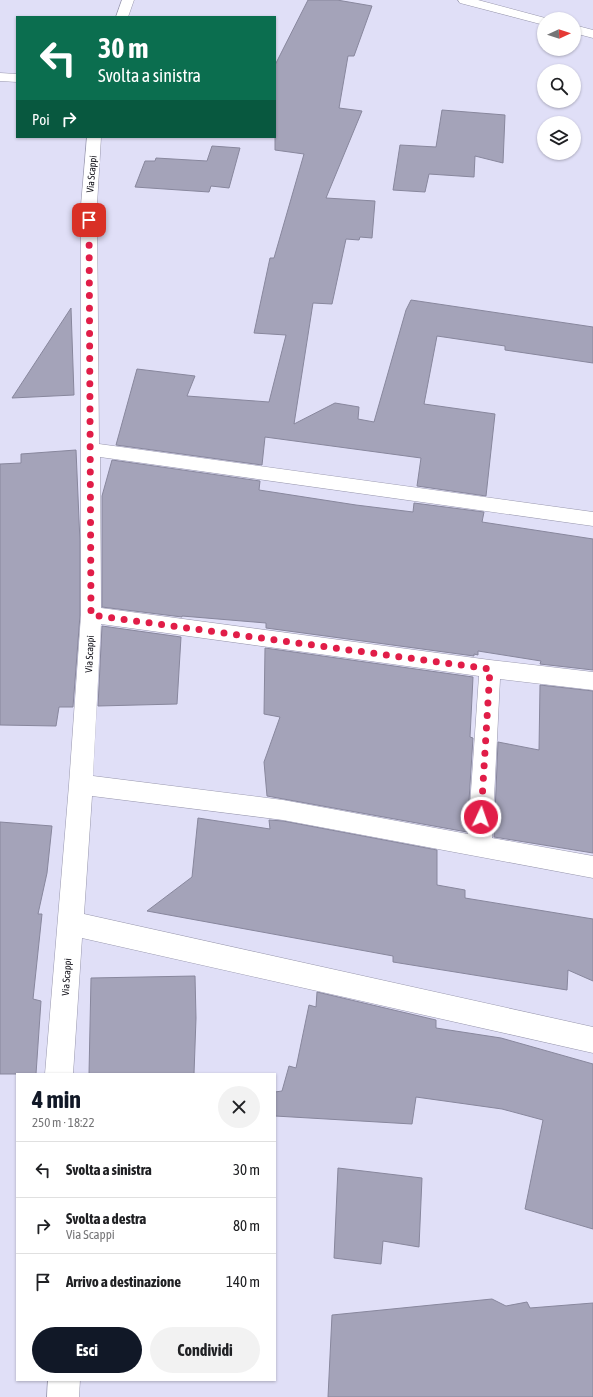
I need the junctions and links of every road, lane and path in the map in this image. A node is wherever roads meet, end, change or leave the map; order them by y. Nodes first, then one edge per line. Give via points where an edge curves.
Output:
1 (128, 0) edge
2 (464, 0) edge
3 (122, 16) edge
4 (537, 19) edge
5 (581, 31) edge
6 (593, 34) edge
7 (0, 77) edge
8 (16, 78) edge
9 (94, 138) edge
10 (91, 449) junction
11 (593, 519) edge
12 (91, 615) junction
13 (490, 669) junction
14 (593, 682) edge
15 (80, 785) junction
16 (479, 847) junction
17 (593, 867) edge
18 (70, 922) junction
19 (593, 1040) edge
20 (59, 1073) edge
21 (64, 1381) edge
22 (63, 1397) edge

1 - 3 street
2 - 4 street
5 - 6 street
7 - 8 street
9 - 10 street, Via Scappi via 89,205
10 - 11 street
10 - 12 street, Via Scappi
12 - 13 street
12 - 15 street, Via Scappi
13 - 14 street
13 - 16 street
15 - 16 street via 284,810
15 - 18 street, Via Scappi
16 - 17 street
18 - 19 street
18 - 20 street, Via Scappi
21 - 22 street

